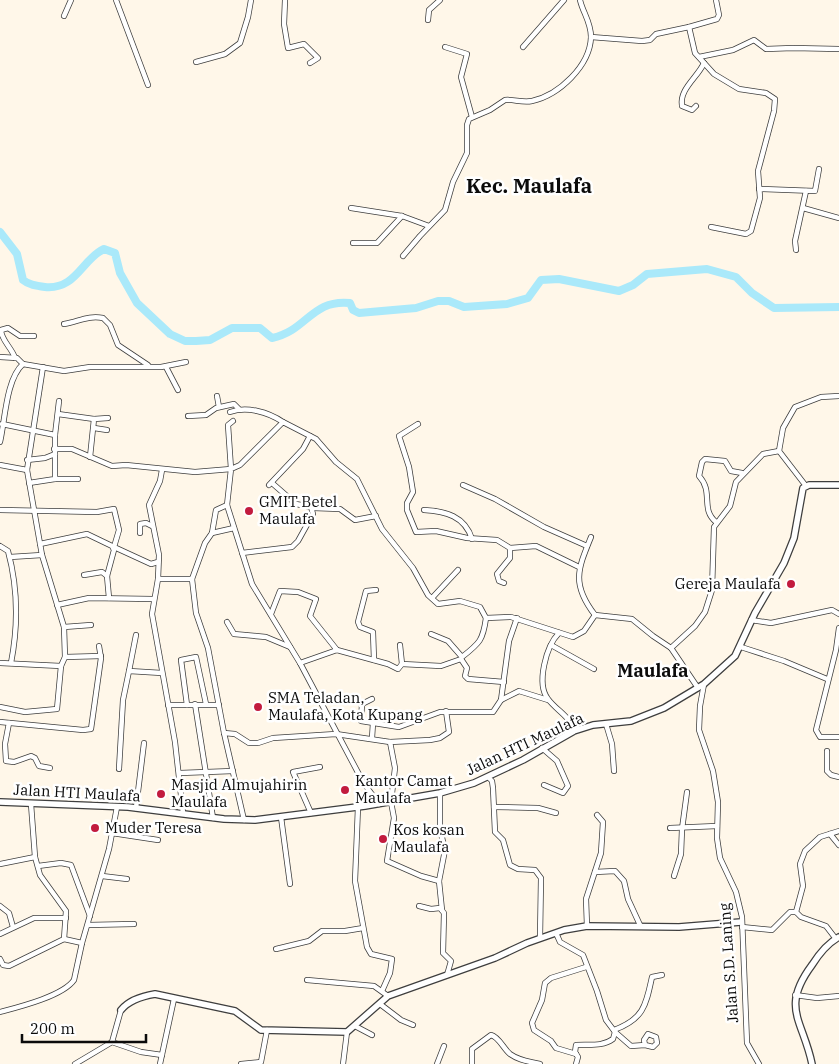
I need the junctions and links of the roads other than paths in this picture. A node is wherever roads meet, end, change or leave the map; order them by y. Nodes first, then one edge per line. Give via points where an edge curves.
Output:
1 (71, 0) edge
2 (116, 0) edge
3 (250, 0) edge
4 (285, 0) edge
5 (440, 0) edge
6 (564, 0) edge
7 (580, 0) edge
8 (716, 0) edge
9 (64, 16) dead end
10 (428, 20) dead end
11 (689, 27) junction
12 (591, 37) junction
13 (445, 47) dead end
14 (523, 47) dead end
15 (839, 49) edge
16 (699, 57) junction
17 (196, 62) dead end
18 (310, 62) dead end
19 (704, 63) junction
20 (148, 85) dead end
21 (696, 106) dead end
22 (472, 117) junction
23 (820, 168) dead end
24 (759, 188) junction
25 (806, 191) junction
26 (351, 208) dead end
27 (803, 208) junction
28 (402, 216) junction
29 (839, 218) edge
30 (429, 226) junction
31 (711, 227) dead end
32 (353, 242) dead end
33 (796, 250) dead end
34 (403, 256) dead end
35 (64, 324) dead end
36 (1, 328) edge
37 (34, 336) dead end
38 (0, 357) edge
39 (15, 358) junction
40 (186, 362) dead end
41 (23, 364) junction
42 (149, 366) junction
43 (43, 367) junction
44 (166, 367) junction
45 (178, 390) dead end
46 (217, 396) dead end
47 (839, 396) edge
48 (59, 401) dead end
49 (219, 407) junction
50 (239, 408) junction
51 (230, 412) dead end
52 (58, 414) junction
53 (188, 416) dead end
54 (108, 418) dead end
55 (94, 420) junction
56 (233, 421) dead end
57 (1, 422) edge
58 (283, 422) junction
59 (418, 424) dead end
60 (94, 428) junction
61 (107, 430) dead end
62 (32, 431) junction
63 (55, 435) junction
64 (310, 436) junction
65 (0, 442) edge
66 (779, 451) junction
67 (54, 452) junction
68 (90, 457) junction
69 (27, 460) junction
70 (0, 465) edge
71 (231, 469) junction
72 (27, 470) junction
73 (162, 470) junction
74 (742, 474) junction
75 (55, 479) junction
76 (78, 479) dead end
77 (28, 483) junction
78 (463, 485) dead end
79 (806, 486) junction
80 (839, 486) edge
81 (227, 505) junction
82 (313, 508) junction
83 (0, 510) edge
84 (34, 510) junction
85 (424, 510) dead end
86 (376, 516) junction
87 (716, 522) junction
88 (152, 527) junction
89 (234, 528) junction
90 (140, 533) dead end
91 (212, 533) junction
92 (591, 537) dead end
93 (472, 539) junction
94 (40, 544) junction
95 (0, 546) edge
96 (587, 546) junction
97 (114, 547) junction
98 (510, 548) junction
99 (242, 554) junction
100 (42, 555) junction
101 (10, 557) junction
102 (158, 562) junction
103 (579, 567) junction
104 (458, 570) dead end
105 (84, 575) dead end
106 (107, 576) junction
107 (158, 579) junction
108 (192, 579) junction
109 (504, 583) dead end
110 (376, 590) dead end
111 (109, 598) junction
112 (432, 598) junction
113 (153, 599) junction
114 (57, 606) junction
115 (271, 614) junction
116 (839, 614) edge
117 (595, 615) junction
118 (486, 618) junction
119 (517, 618) junction
120 (752, 620) junction
121 (227, 622) dead end
122 (91, 625) dead end
123 (64, 627) junction
124 (839, 628) edge
125 (559, 633) junction
126 (431, 634) dead end
127 (136, 635) dead end
128 (551, 645) junction
129 (98, 646) dead end
130 (400, 646) dead end
131 (290, 647) junction
132 (741, 647) junction
133 (672, 648) junction
134 (337, 650) junction
135 (101, 656) junction
136 (65, 657) junction
137 (461, 658) junction
138 (374, 660) junction
139 (0, 663) edge
140 (11, 663) junction
141 (300, 664) junction
142 (402, 664) junction
143 (61, 666) junction
144 (594, 668) dead end
145 (129, 671) junction
146 (162, 673) junction
147 (827, 679) junction
148 (504, 682) junction
149 (704, 684) junction
150 (698, 688) junction
151 (372, 699) dead end
152 (501, 700) junction
153 (548, 700) junction
154 (195, 704) junction
155 (206, 704) junction
156 (168, 705) junction
157 (188, 705) junction
158 (219, 705) junction
159 (0, 707) edge
160 (446, 711) junction
161 (0, 722) edge
162 (10, 723) junction
163 (373, 723) junction
164 (606, 724) junction
165 (574, 732) junction
166 (224, 733) junction
167 (336, 734) junction
168 (839, 737) edge
169 (372, 738) junction
170 (390, 742) junction
171 (144, 743) dead end
172 (542, 748) junction
173 (827, 751) dead end
174 (320, 767) dead end
175 (50, 768) dead end
176 (119, 768) dead end
177 (614, 771) dead end
178 (232, 772) junction
179 (180, 773) junction
180 (207, 773) junction
181 (488, 777) junction
182 (839, 777) edge
183 (544, 785) dead end
184 (369, 792) junction
185 (686, 792) dead end
186 (440, 793) junction
187 (0, 802) edge
188 (391, 802) junction
189 (30, 804) junction
190 (379, 804) junction
191 (117, 807) junction
192 (362, 807) junction
193 (494, 807) junction
194 (136, 808) junction
195 (183, 813) junction
196 (311, 813) junction
197 (556, 813) dead end
198 (597, 815) dead end
199 (281, 817) junction
200 (212, 818) junction
201 (244, 820) junction
202 (717, 826) junction
203 (670, 828) dead end
204 (682, 829) junction
205 (839, 831) edge
206 (112, 833) junction
207 (830, 834) junction
208 (158, 840) dead end
209 (839, 846) edge
210 (35, 857) junction
211 (0, 864) edge
212 (38, 866) junction
213 (595, 872) junction
214 (102, 876) junction
215 (674, 876) dead end
216 (127, 879) dead end
217 (439, 881) junction
218 (290, 884) dead end
219 (0, 906) edge
220 (419, 906) dead end
221 (442, 910) junction
222 (796, 912) junction
223 (90, 916) junction
224 (66, 918) junction
225 (134, 924) dead end
226 (88, 925) junction
227 (640, 925) junction
228 (741, 925) junction
229 (587, 926) junction
230 (13, 927) junction
231 (363, 928) junction
232 (556, 933) junction
233 (0, 934) edge
234 (540, 938) junction
235 (837, 938) edge
236 (64, 939) junction
237 (82, 943) junction
238 (276, 950) dead end
239 (0, 959) edge
240 (586, 967) junction
241 (447, 975) junction
242 (662, 975) dead end
243 (308, 980) dead end
244 (382, 991) junction
245 (388, 996) junction
246 (796, 996) junction
247 (839, 996) edge
248 (174, 999) junction
249 (380, 1004) junction
250 (121, 1010) joint
251 (0, 1012) edge
252 (413, 1025) dead end
253 (355, 1026) junction
254 (267, 1030) junction
255 (614, 1031) junction
256 (347, 1032) junction
257 (372, 1035) dead end
258 (112, 1042) junction
259 (645, 1044) dead end
260 (444, 1046) dead end
261 (576, 1054) junction
262 (162, 1055) junction
263 (79, 1063) edge
264 (160, 1064) edge
265 (241, 1064) edge
266 (343, 1064) edge
267 (437, 1064) edge
268 (472, 1064) edge
269 (540, 1064) edge
270 (576, 1064) edge
271 (760, 1064) edge
272 (812, 1064) edge

1 - 9 street
2 - 20 street
3 - 17 street via 250,12 240,44 225,54
4 - 18 street via 288,48 304,44 318,58
5 - 10 street via 428,10
6 - 14 street
7 - 12 street via 589,20
8 - 11 street via 717,19
11 - 12 street via 656,34 650,40 642,41
11 - 16 street via 693,48
12 - 22 street via 580,68 553,91 530,102 505,100
13 - 22 street via 467,54 461,77
15 - 16 street via 766,50 754,40 733,50
16 - 19 street
19 - 21 street via 681,100 686,109 692,110
19 - 24 street via 730,86 745,92 766,93 775,99 758,171
22 - 30 street via 467,126 467,153 453,182 447,206
23 - 25 street via 816,189
24 - 25 street
24 - 31 street via 758,209 750,232
25 - 27 street
26 - 28 street
27 - 29 street
27 - 33 street
28 - 30 street
28 - 32 street via 377,243
30 - 34 street
35 - 42 street via 84,318 103,318 110,325 118,345
36 - 37 street via 8,328 20,336
36 - 39 street via 1,336
38 - 39 street
39 - 41 street
40 - 44 street
41 - 43 street
41 - 57 street via 13,382
42 - 43 street via 64,371
42 - 44 street
43 - 62 street
44 - 45 street
46 - 49 street
47 - 66 street via 820,397 795,407 783,428
48 - 52 street
49 - 50 street via 236,404
49 - 53 street via 206,414
50 - 51 street
50 - 58 street
52 - 55 street
52 - 63 street
54 - 55 street via 97,417
55 - 60 street
56 - 71 street via 228,425
57 - 62 street
57 - 65 street
58 - 64 street
58 - 71 street via 240,465
59 - 93 street via 399,436 412,486 413,495 407,506 410,521 419,533 442,532
60 - 61 street
60 - 68 street
62 - 63 street
62 - 69 street
63 - 67 street
64 - 82 street via 303,449 271,484 296,504
64 - 86 street via 357,479
66 - 74 street via 763,454
66 - 79 street
67 - 68 street via 72,449
67 - 69 street
67 - 75 street
68 - 73 street via 112,466 126,464
69 - 72 street
70 - 72 street
71 - 73 street
71 - 81 street
72 - 77 street
73 - 88 street via 148,505
74 - 87 street via 736,482 730,506
74 - 87 street via 731,471 725,461 702,462 699,476 707,486 708,512
75 - 76 street
75 - 77 street
77 - 84 street
78 - 96 street
79 - 80 street
79 - 120 street, Jalan HTI Maulafa via 800,498 794,538 784,563
81 - 89 street
81 - 91 street via 216,510
82 - 86 street via 340,509 355,520
82 - 99 street via 306,528 294,545
83 - 84 street
84 - 94 street
84 - 97 street via 97,512 114,509 119,530
85 - 93 street via 449,514 467,527
86 - 112 street
87 - 133 street via 713,581 708,602 695,626
88 - 90 street via 140,524
88 - 102 street via 158,547
89 - 91 street
89 - 99 street
91 - 108 street
92 - 96 street
93 - 98 street via 497,540
94 - 97 street via 88,534
94 - 100 street
95 - 101 street via 8,551
96 - 103 street
97 - 102 street via 152,564
97 - 106 street
98 - 103 street via 536,546
98 - 109 street via 510,558 497,574 499,581
99 - 115 street via 252,584
100 - 101 street
100 - 114 street
101 - 140 street via 16,602 16,638
102 - 107 street
103 - 117 street via 578,580
104 - 112 street
105 - 106 street via 102,572
106 - 111 street
107 - 108 street
107 - 113 street
108 - 158 street via 195,608 208,648
110 - 138 street via 366,591 358,622 373,632
111 - 113 street
111 - 114 street via 81,599
112 - 118 street via 440,604 460,602 480,607
113 - 146 street via 152,614
114 - 123 street
115 - 131 street
115 - 134 street via 281,590 316,599 310,616
116 - 120 street via 832,610 771,623
117 - 125 street via 576,637
117 - 133 street via 632,619
118 - 119 street
118 - 137 street via 480,643
119 - 125 street
119 - 148 street via 509,641
120 - 132 street, Jalan HTI Maulafa
121 - 131 street via 234,634 266,637
122 - 123 street
123 - 136 street
124 - 147 street
125 - 128 street
126 - 137 street via 448,641
127 - 145 street
128 - 144 street
128 - 153 street via 543,676 544,694
129 - 135 street
130 - 142 street
131 - 141 street
132 - 147 street
132 - 149 street, Jalan HTI Maulafa
133 - 150 street
134 - 138 street
134 - 141 street
135 - 136 street
135 - 162 street via 91,729
136 - 143 street
137 - 142 street via 441,666
137 - 148 street via 467,668 465,676 468,679
138 - 142 street via 398,668
139 - 140 street
140 - 143 street
141 - 167 street
143 - 159 street via 58,709 25,712
145 - 146 street
145 - 176 street via 123,700
146 - 156 street
147 - 168 street via 817,732 820,736
148 - 152 street
149 - 150 street, Jalan HTI Maulafa
149 - 202 street, Jalan S.D. Laning via 699,724 713,770 718,802
150 - 164 street, Jalan HTI Maulafa via 648,715
151 - 163 street via 362,704 360,720
152 - 153 street via 519,691
152 - 160 street via 491,713
153 - 165 street via 565,715
154 - 155 street
154 - 157 street
154 - 180 street
155 - 157 street via 196,657 181,660
155 - 158 street
156 - 157 street
156 - 179 street
158 - 166 street
160 - 163 street via 399,727
160 - 170 street via 450,730 443,736 430,740
161 - 162 street
162 - 175 street via 5,744 6,761 32,756 40,766
163 - 169 street
164 - 165 street, Jalan HTI Maulafa
164 - 177 street via 612,744
165 - 172 street, Jalan HTI Maulafa
166 - 167 street via 235,734 249,743 273,738
166 - 178 street
167 - 169 street
167 - 184 street
169 - 170 street
170 - 188 street via 395,768
171 - 194 street
172 - 181 street, Jalan HTI Maulafa
172 - 183 street via 557,761 568,788 566,792 559,793
173 - 182 street via 827,771
174 - 196 street via 292,772
178 - 180 street
178 - 201 street
179 - 180 street
179 - 195 street
180 - 200 street
181 - 186 street, Jalan HTI Maulafa
181 - 193 street via 492,781
184 - 190 street
184 - 192 street
185 - 204 street
186 - 188 street, Jalan HTI Maulafa
186 - 217 street via 440,829 445,850
187 - 189 street, Jalan HTI Maulafa
188 - 190 street, Jalan HTI Maulafa
188 - 217 street via 394,818 387,861
189 - 191 street, Jalan HTI Maulafa
189 - 210 street
190 - 192 street, Jalan HTI Maulafa
191 - 194 street, Jalan HTI Maulafa
191 - 206 street
192 - 196 street, Jalan HTI Maulafa
192 - 231 street via 354,881
193 - 197 street via 538,808
193 - 234 street via 495,832 503,840 509,863 514,868 535,870 541,878
194 - 195 street, Jalan HTI Maulafa
195 - 200 street, Jalan HTI Maulafa
196 - 199 street, Jalan HTI Maulafa
198 - 213 street via 603,824 601,853
199 - 201 street, Jalan HTI Maulafa
199 - 218 street
200 - 201 street, Jalan HTI Maulafa
202 - 204 street
202 - 228 street, Jalan S.D. Laning via 720,858 736,892
203 - 204 street
204 - 215 street via 681,854
205 - 207 street
206 - 208 street
206 - 214 street
207 - 209 street
207 - 222 street via 820,837 807,848 802,858 803,886
210 - 211 street
210 - 212 street
212 - 223 street via 71,865
212 - 224 street via 47,888 64,908
213 - 227 street via 610,870 623,877 628,899
213 - 229 street via 586,899
214 - 216 street
214 - 223 street
217 - 221 street
219 - 230 street via 9,913
220 - 221 street
221 - 241 street via 444,955 451,962
222 - 228 street via 790,912 772,930
222 - 235 street via 824,925
223 - 226 street
224 - 230 street via 34,918
224 - 236 street
225 - 226 street
226 - 237 street
227 - 228 street
227 - 229 street
228 - 271 street, Jalan S.D. Laning via 747,1043
229 - 232 street
230 - 233 street
231 - 238 street via 322,931 309,940
231 - 244 street via 371,954 392,959 390,974
232 - 234 street
232 - 240 street via 560,942 583,955
234 - 241 street
235 - 246 street via 807,972
236 - 237 street
236 - 239 street via 9,966 3,965
237 - 251 street via 71,984 48,996
240 - 255 street via 598,991 604,1016
240 - 261 street via 545,983 532,1023 534,1030 556,1048
241 - 245 street
242 - 255 street via 652,977 650,994 642,1012
243 - 244 street via 374,986
244 - 245 street
245 - 249 street
246 - 247 street
246 - 272 street via 797,1018
248 - 250 street via 155,994 143,996
248 - 254 street via 235,1011 261,1030
248 - 262 street
249 - 252 street
249 - 253 street
250 - 258 street
253 - 256 street
253 - 257 street
254 - 256 street
254 - 265 street via 261,1062
255 - 259 street via 631,1046
255 - 261 street via 610,1041 577,1044
256 - 266 street
258 - 262 street
258 - 263 street
260 - 267 street
261 - 270 street
262 - 264 street
268 - 269 street via 472,1049 490,1035 519,1060

